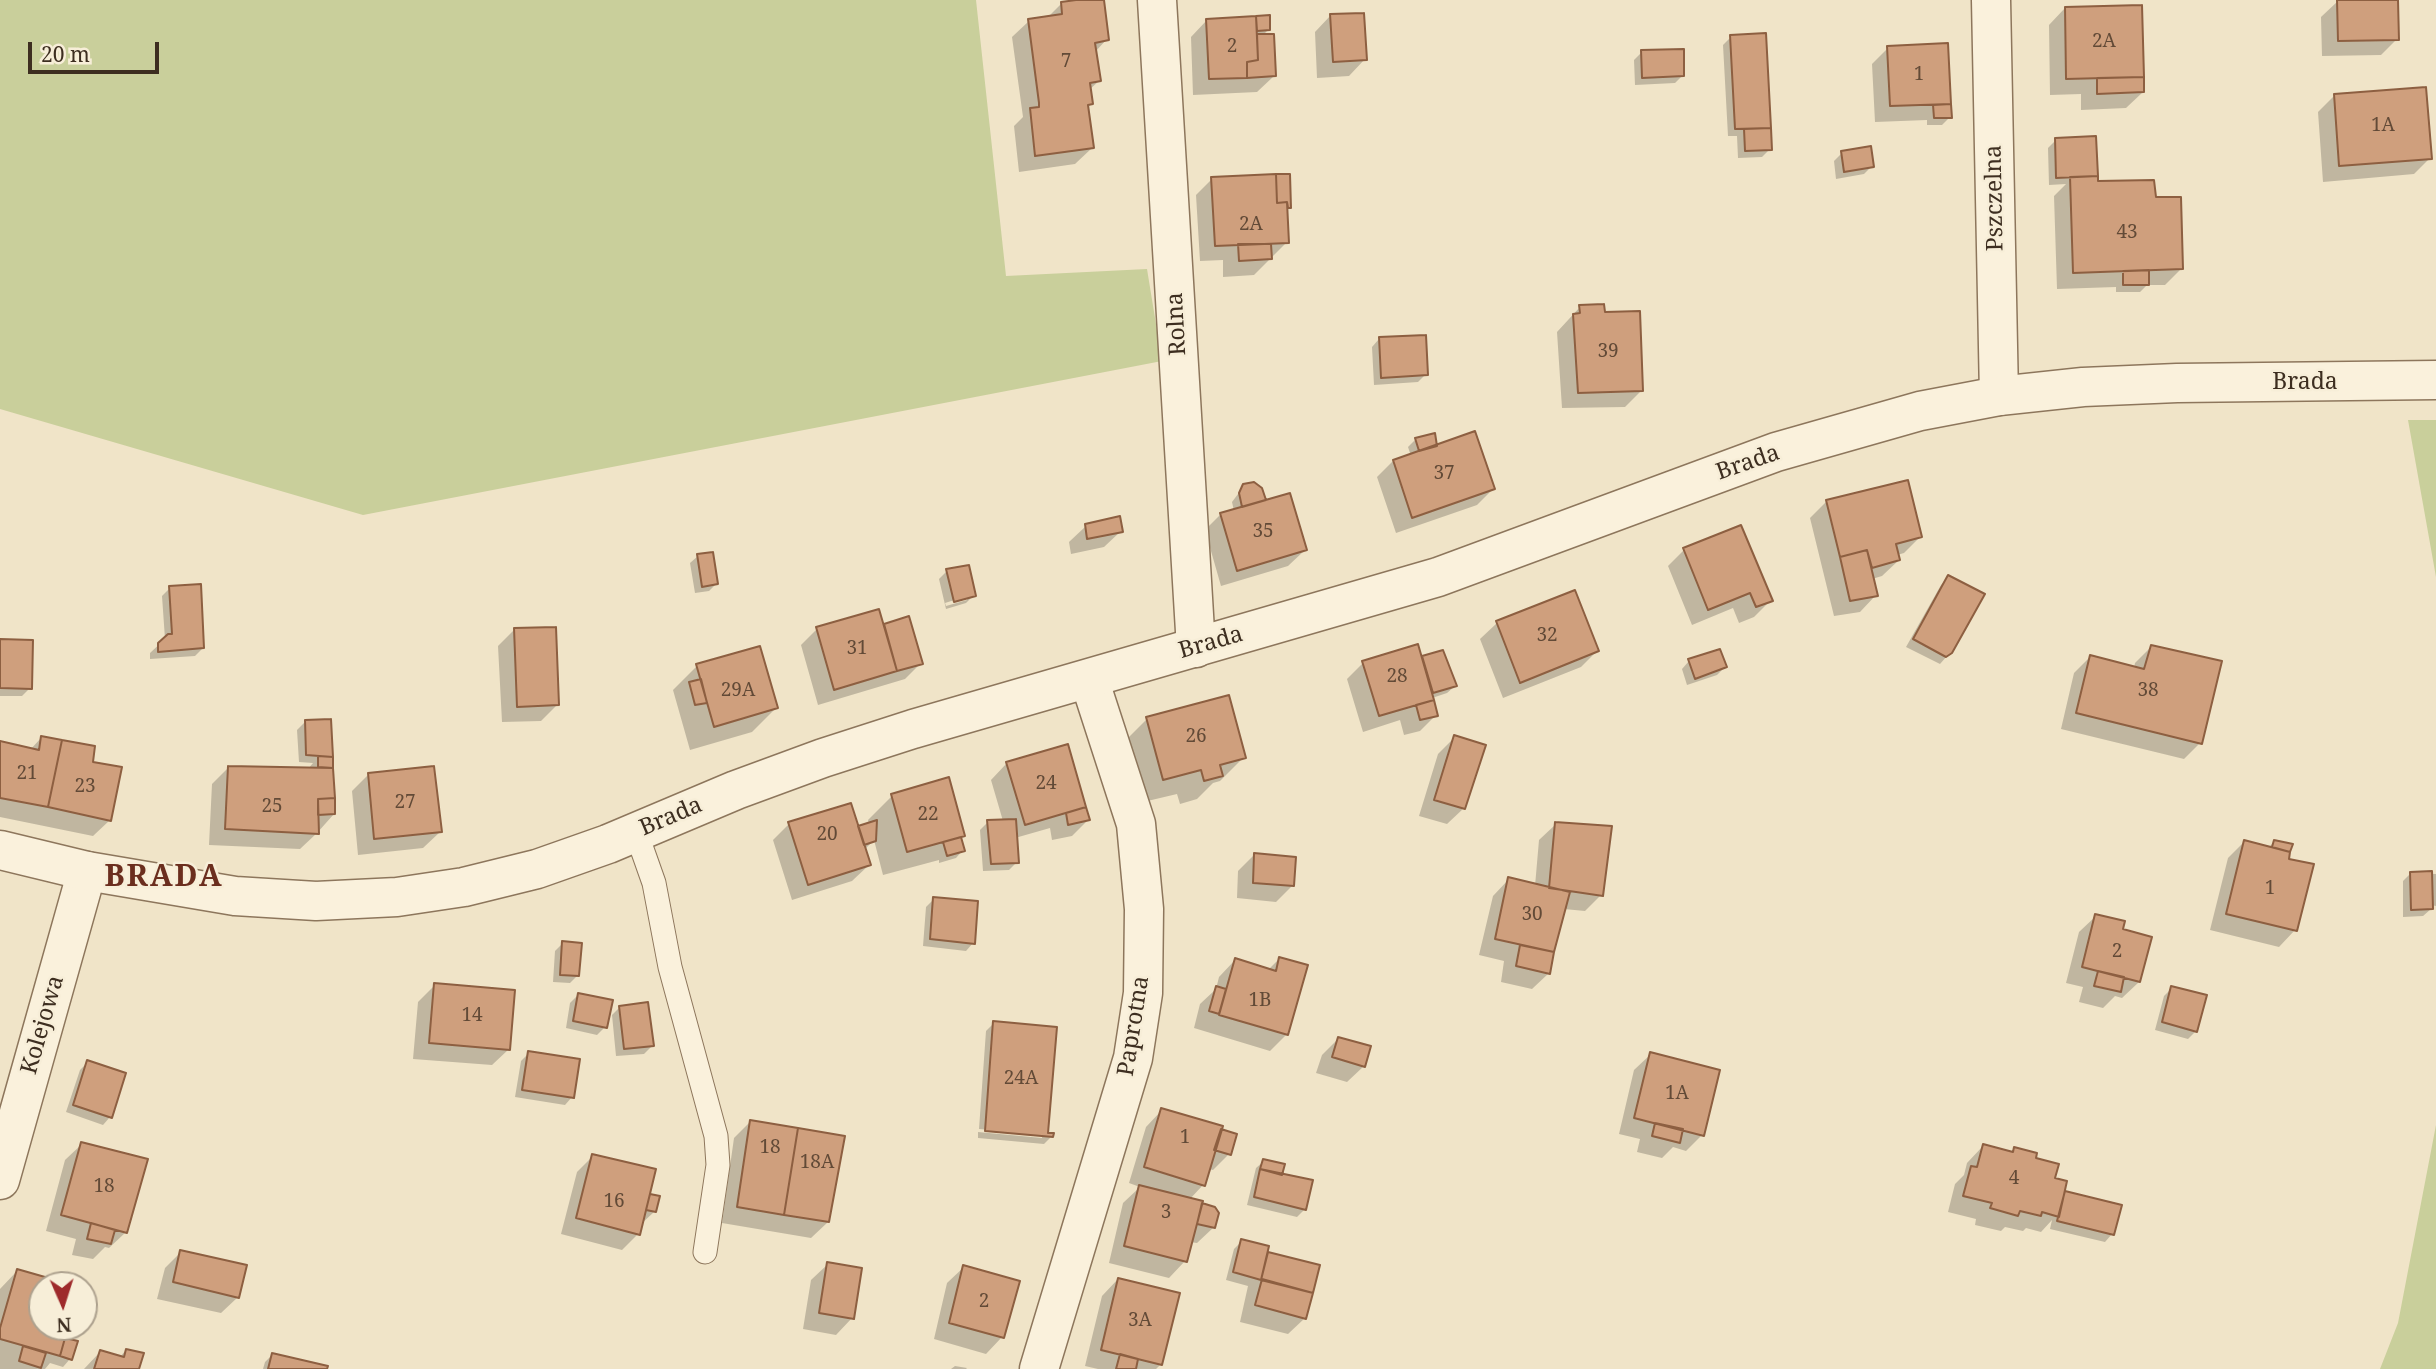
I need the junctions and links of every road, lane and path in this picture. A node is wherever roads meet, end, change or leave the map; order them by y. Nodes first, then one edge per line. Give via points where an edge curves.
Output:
1 (1157, 0) edge
2 (1991, 0) edge
3 (2432, 380) edge
4 (1999, 396) junction
5 (1196, 648) junction
6 (1088, 679) junction
7 (636, 831) junction
8 (0, 850) edge
9 (87, 870) junction
10 (0, 1180) edge
11 (705, 1252) dead end
12 (1039, 1369) edge

1 - 5 street, Rolna
2 - 4 street, Pszczelna
3 - 4 street, Brada via 2177,383
4 - 5 street, Brada via 1920,411 1776,452 1438,577
5 - 6 street, Brada
6 - 7 street, Brada via 823,758
6 - 12 street, Paprotna via 1136,824 1144,909 1143,993 1133,1058
7 - 9 street, Brada via 537,869 397,897 316,901 235,896
7 - 11 lane via 654,883 670,967 716,1136 718,1165
8 - 9 street, Brada
9 - 10 street, Kolejowa

